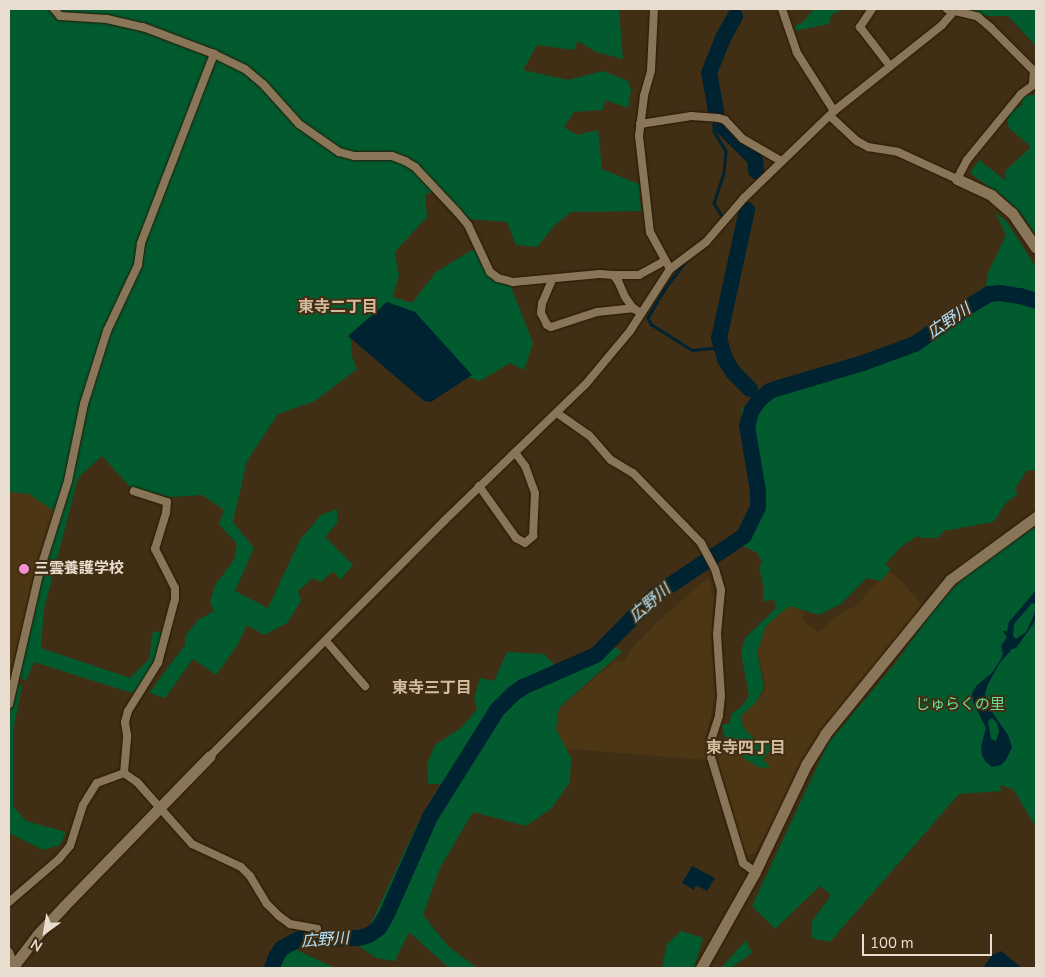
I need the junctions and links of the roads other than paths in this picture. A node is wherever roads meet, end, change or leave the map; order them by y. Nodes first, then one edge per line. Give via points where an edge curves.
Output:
1 (54, 9) edge
2 (654, 9) edge
3 (782, 9) edge
4 (872, 9) edge
5 (951, 10) edge
6 (214, 54) junction
7 (890, 66) junction
8 (1035, 83) edge
9 (832, 113) junction
10 (640, 124) junction
11 (781, 161) junction
12 (957, 179) junction
13 (1036, 248) edge
14 (664, 260) junction
15 (670, 269) junction
16 (613, 275) junction
17 (552, 280) junction
18 (634, 308) junction
19 (641, 313) junction
20 (557, 413) junction
21 (515, 452) junction
22 (479, 486) junction
23 (134, 491) dead end
24 (1036, 517) edge
25 (326, 641) junction
26 (365, 686) dead end
27 (9, 704) edge
28 (210, 756) joint
29 (124, 773) junction
30 (161, 808) junction
31 (755, 872) junction
32 (9, 902) edge
33 (316, 934) dead end
34 (9, 952) edge
35 (13, 966) edge
36 (701, 968) edge

1 - 6 street via 60,16 107,18 143,27
2 - 10 street via 651,71
3 - 9 street via 797,52
4 - 7 street via 860,27
5 - 7 street via 942,26
5 - 8 street via 978,17 991,28 1034,71
6 - 17 street via 245,70 263,84 299,124 339,152 354,156 392,156 415,167 468,226 490,272 498,278 513,282
6 - 27 street via 140,243 138,265 107,331 84,404 68,481 45,551
7 - 9 street
8 - 12 street via 1021,94 967,160
9 - 11 street
9 - 12 street via 857,141 868,147 898,152
10 - 11 street via 691,116 718,118 725,120 743,139
10 - 14 street via 650,232
11 - 15 street via 706,242
12 - 13 street via 991,195 1012,213
14 - 15 street
14 - 16 street via 639,275
15 - 19 street
16 - 17 street
16 - 18 street
17 - 18 street via 541,314 548,326 597,312
18 - 19 street
19 - 20 street via 614,352
20 - 21 street
20 - 31 street via 589,435 611,460 633,473 701,543 716,569 721,590 717,634 721,696 711,741 711,757 742,863
21 - 22 street
21 - 22 street via 525,466 535,493 533,536 525,543 516,538
22 - 25 street
23 - 29 street via 167,502 155,549 175,588 175,600 158,664 128,711
24 - 31 street via 950,580 825,734 806,765
25 - 26 street
25 - 28 street
28 - 30 street
29 - 30 street
29 - 32 street via 97,782 83,805 70,846
30 - 33 street via 192,844 241,867 279,916 290,924 317,928
30 - 35 street via 58,913
31 - 36 street
34 - 35 street

